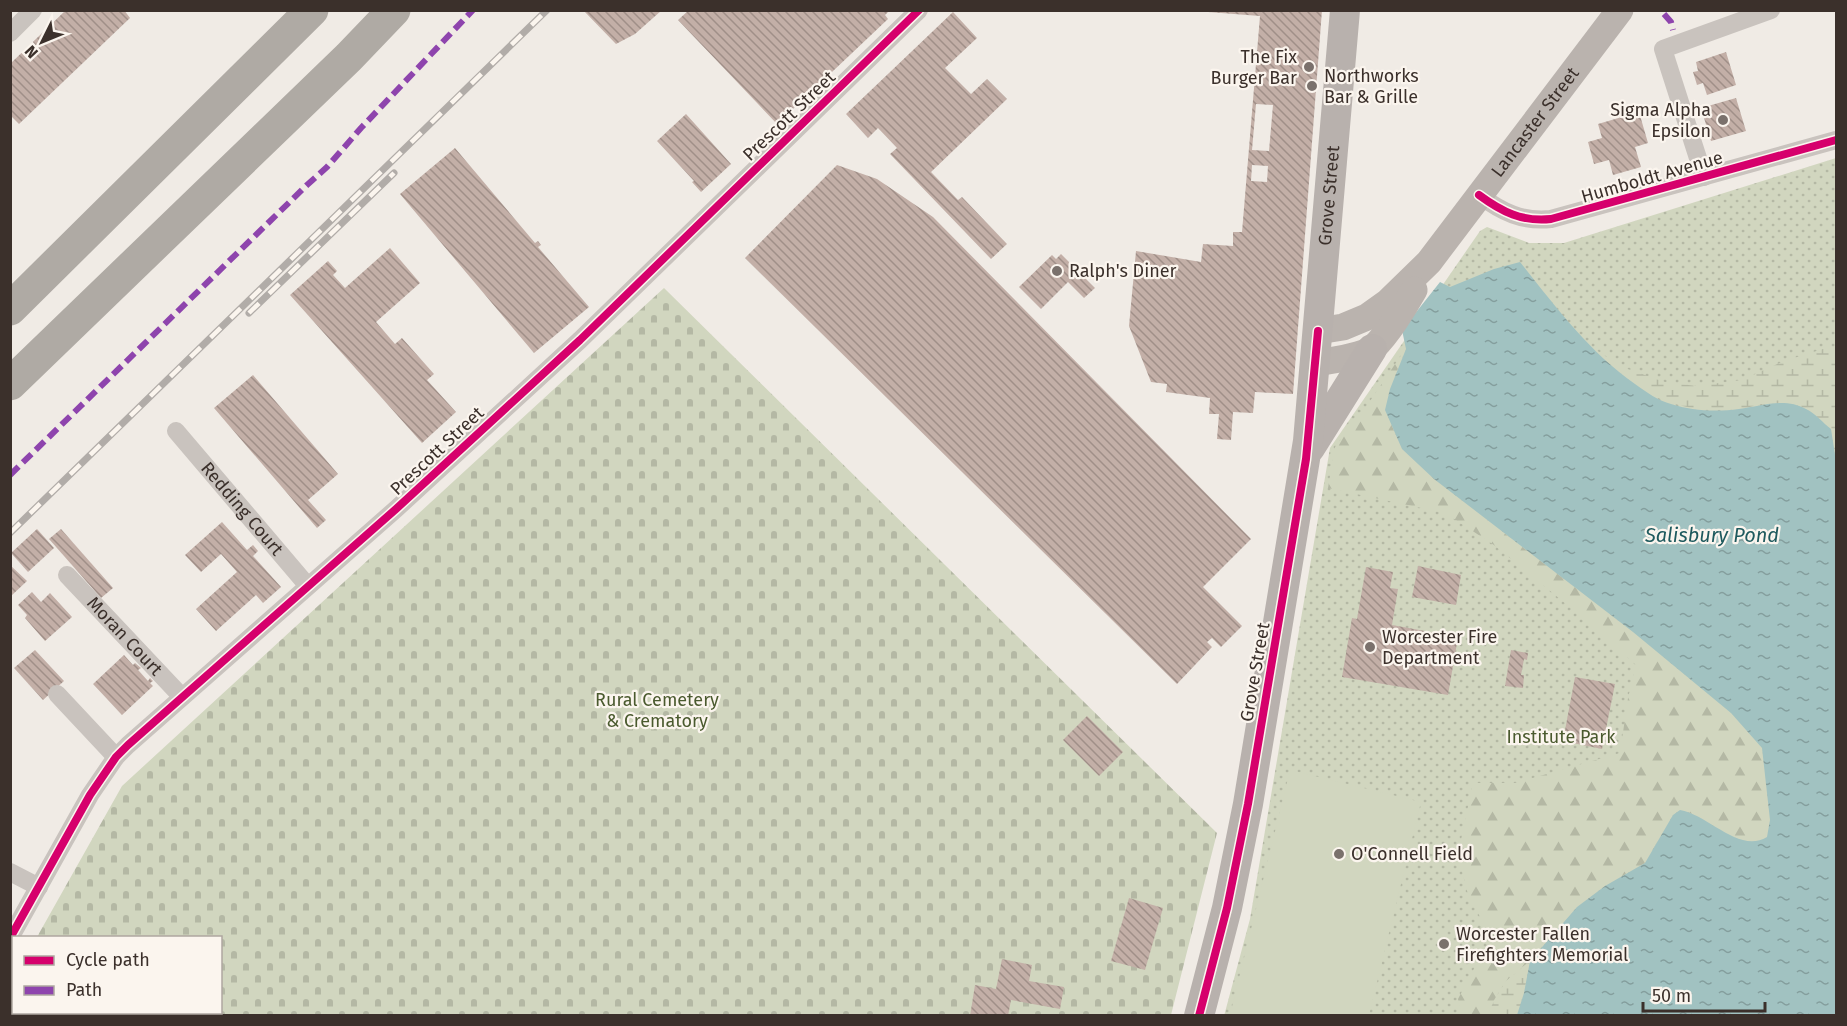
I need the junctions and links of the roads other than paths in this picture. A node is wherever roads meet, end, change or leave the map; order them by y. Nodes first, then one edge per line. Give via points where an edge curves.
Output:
1 (33, 10) edge
2 (312, 10) edge
3 (394, 10) edge
4 (920, 10) edge
5 (1345, 10) edge
6 (1620, 10) edge
7 (1771, 10) edge
8 (10, 33) edge
9 (1836, 140) edge
10 (1704, 177) junction
11 (1479, 195) junction
12 (1429, 262) junction
13 (10, 309) edge
14 (1318, 331) junction
15 (1372, 349) junction
16 (1315, 363) junction
17 (10, 384) edge
18 (176, 431) dead end
19 (1306, 453) junction
20 (67, 575) dead end
21 (307, 585) junction
22 (57, 694) dead end
23 (182, 697) junction
24 (116, 757) junction
25 (10, 872) edge
26 (39, 887) junction
27 (10, 938) edge
28 (1199, 1016) edge

1 - 8 street
2 - 13 highway
3 - 17 highway
4 - 21 street, Prescott Street via 580,340
5 - 14 main road, Grove Street
6 - 11 main road, Lancaster Street
7 - 10 street via 1663,49
9 - 10 street, Humboldt Avenue
10 - 11 street, Humboldt Avenue via 1551,219 1518,217
11 - 12 main road, Lancaster Street
12 - 14 main road, Lancaster Street via 1367,317 1343,327
12 - 15 main road, Lancaster Street via 1410,299
14 - 16 main road, Grove Street
15 - 16 main road
15 - 19 main road
16 - 19 main road, Grove Street
18 - 21 street, Redding Court
19 - 28 main road, Grove Street via 1246,812
20 - 23 street, Moran Court
21 - 23 street, Prescott Street
22 - 24 street
23 - 24 street, Prescott Street
24 - 26 street, Prescott Street via 90,795
25 - 26 street
26 - 27 street, Prescott Street

